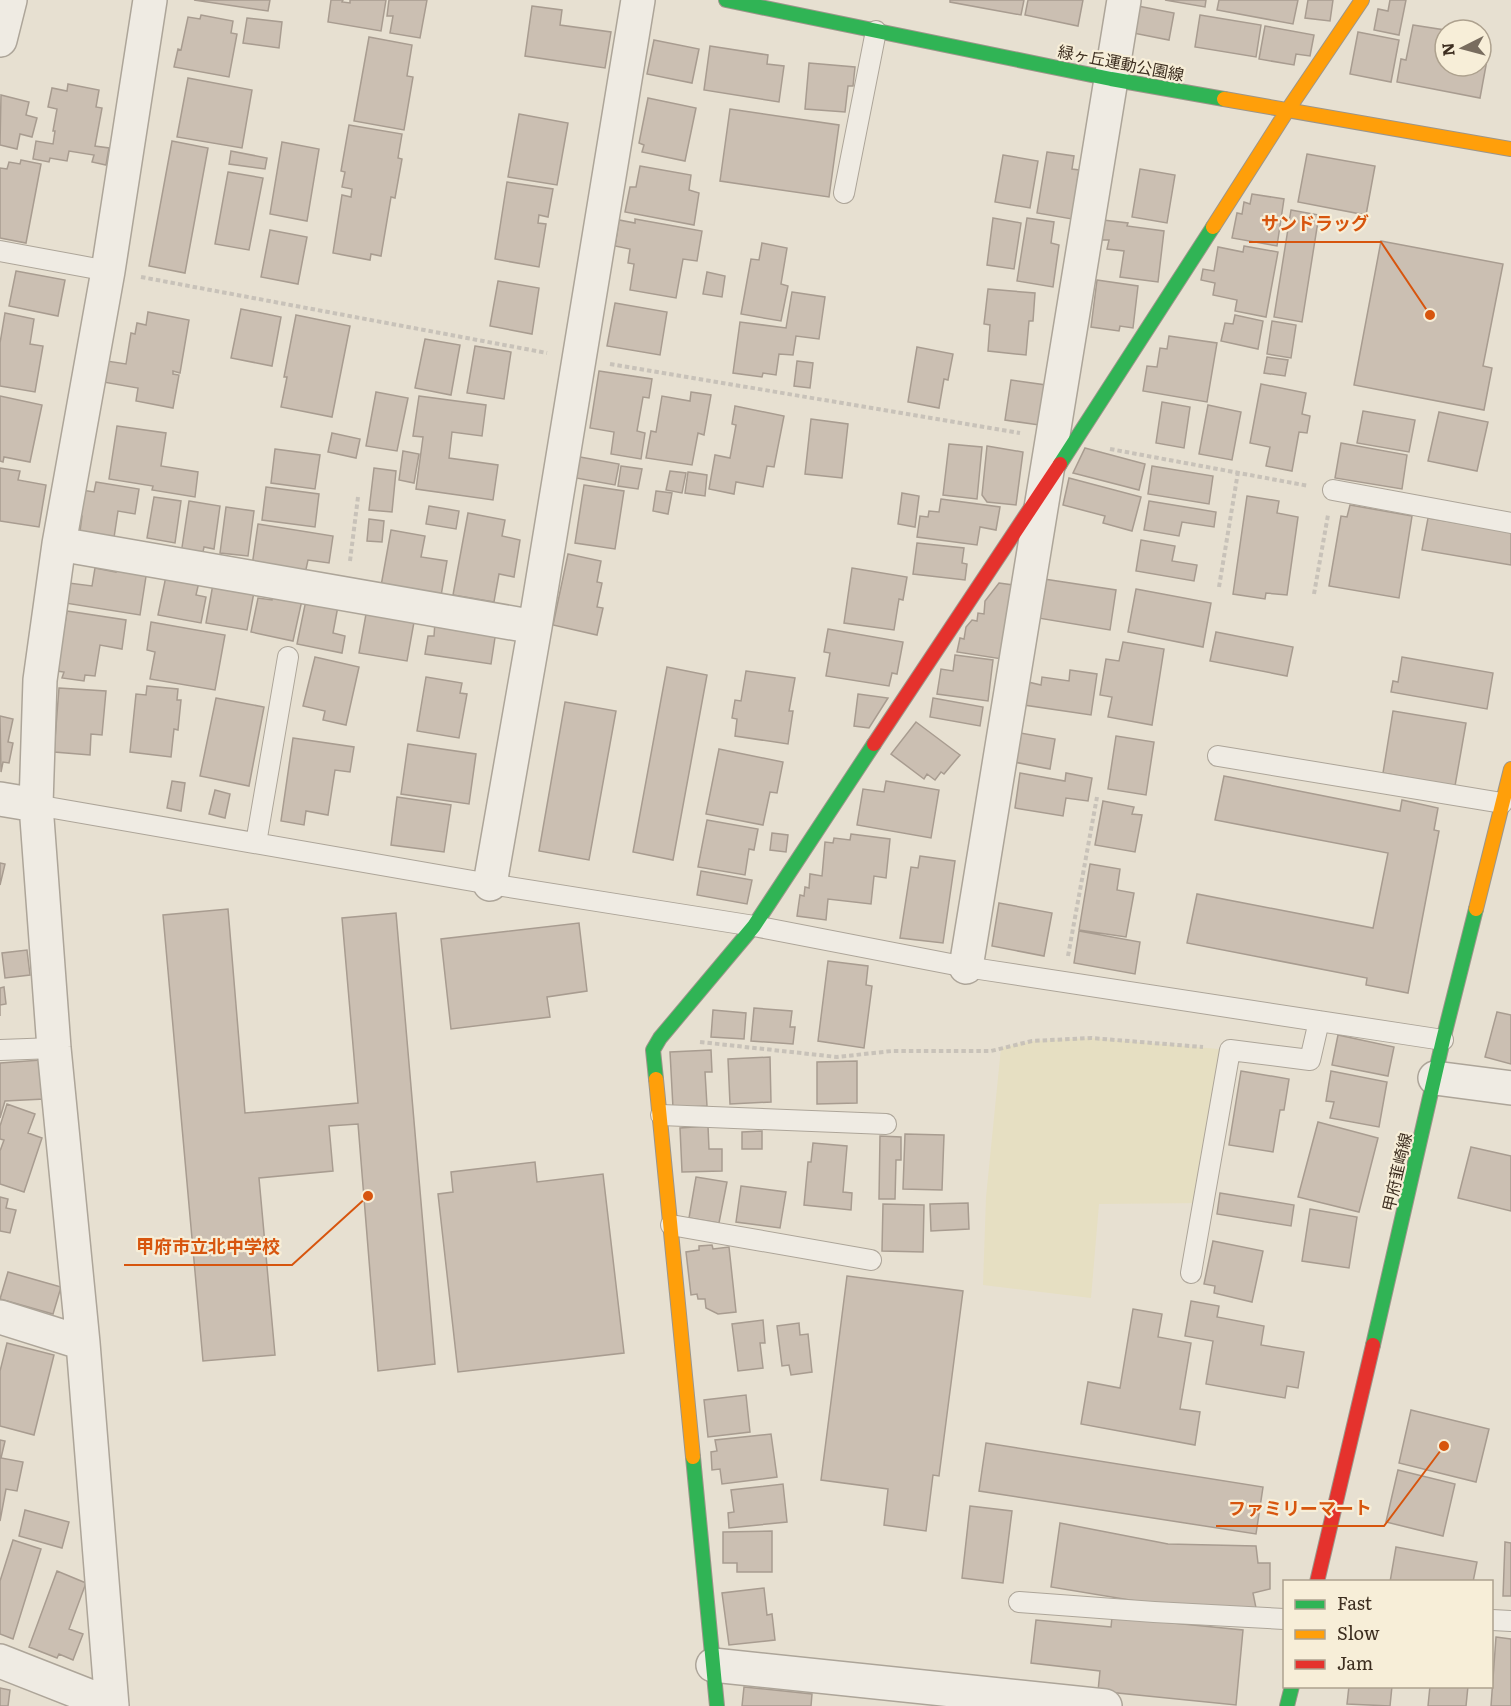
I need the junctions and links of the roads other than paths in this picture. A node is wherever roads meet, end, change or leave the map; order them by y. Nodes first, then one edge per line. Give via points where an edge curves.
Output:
1 (10, 0) edge
2 (638, 0) edge
3 (726, 0) edge
4 (1124, 0) edge
5 (1362, 0) edge
6 (144, 1) edge
7 (876, 31) junction
8 (0, 40) edge
9 (1111, 79) junction
10 (1287, 111) junction
11 (1511, 149) edge
12 (844, 193) dead end
13 (0, 251) edge
14 (108, 271) junction
15 (1062, 440) junction
16 (1333, 490) road end
17 (1042, 492) junction
18 (1511, 523) edge
19 (59, 544) junction
20 (535, 627) junction
21 (288, 657) dead end
22 (1218, 756) dead end
23 (1511, 770) edge
24 (0, 799) edge
25 (1502, 803) junction
26 (36, 805) junction
27 (256, 843) junction
28 (490, 884) junction
29 (754, 926) junction
30 (966, 967) junction
31 (1319, 1021) junction
32 (1443, 1041) junction
33 (54, 1048) junction
34 (0, 1050) edge
35 (1435, 1078) junction
36 (1511, 1088) edge
37 (661, 1115) junction
38 (886, 1124) dead end
39 (671, 1225) junction
40 (871, 1260) dead end
41 (1191, 1273) dead end
42 (0, 1317) edge
43 (83, 1343) junction
44 (1317, 1580) edge
45 (1019, 1602) dead end
46 (1283, 1618) edge
47 (1493, 1620) edge
48 (1511, 1621) edge
49 (0, 1661) edge
50 (713, 1665) junction
51 (1292, 1688) edge
52 (112, 1706) edge
53 (717, 1706) edge
54 (1105, 1706) edge
55 (1287, 1706) edge

1 - 8 street
2 - 20 street
3 - 7 street, 緑ヶ丘運動公園線
4 - 9 street
5 - 10 street
6 - 14 street
7 - 9 street, 緑ヶ丘運動公園線
7 - 12 lane
9 - 10 street, 緑ヶ丘運動公園線
9 - 15 street
10 - 11 street, 緑ヶ丘運動公園線
10 - 15 street
13 - 14 lane
14 - 19 street
15 - 17 street
16 - 18 lane
17 - 29 street
17 - 30 street
19 - 20 street
19 - 26 street via 40,680
20 - 28 street
21 - 27 lane
22 - 25 lane
23 - 25 street, 甲府韮崎線
24 - 26 street
25 - 32 street, 甲府韮崎線
26 - 27 lane
26 - 33 street
27 - 28 lane
28 - 29 lane
29 - 30 lane
29 - 37 street via 653,1050
30 - 31 lane
31 - 32 lane
31 - 41 lane via 1310,1060 1230,1050
32 - 35 street, 甲府韮崎線
33 - 34 lane
33 - 43 street
35 - 36 street
35 - 44 street, 甲府韮崎線
37 - 38 lane
37 - 39 street
39 - 40 lane
39 - 50 street
42 - 43 street
43 - 52 street
45 - 46 lane
47 - 48 lane
49 - 52 street
50 - 53 street
50 - 54 street
51 - 55 street

